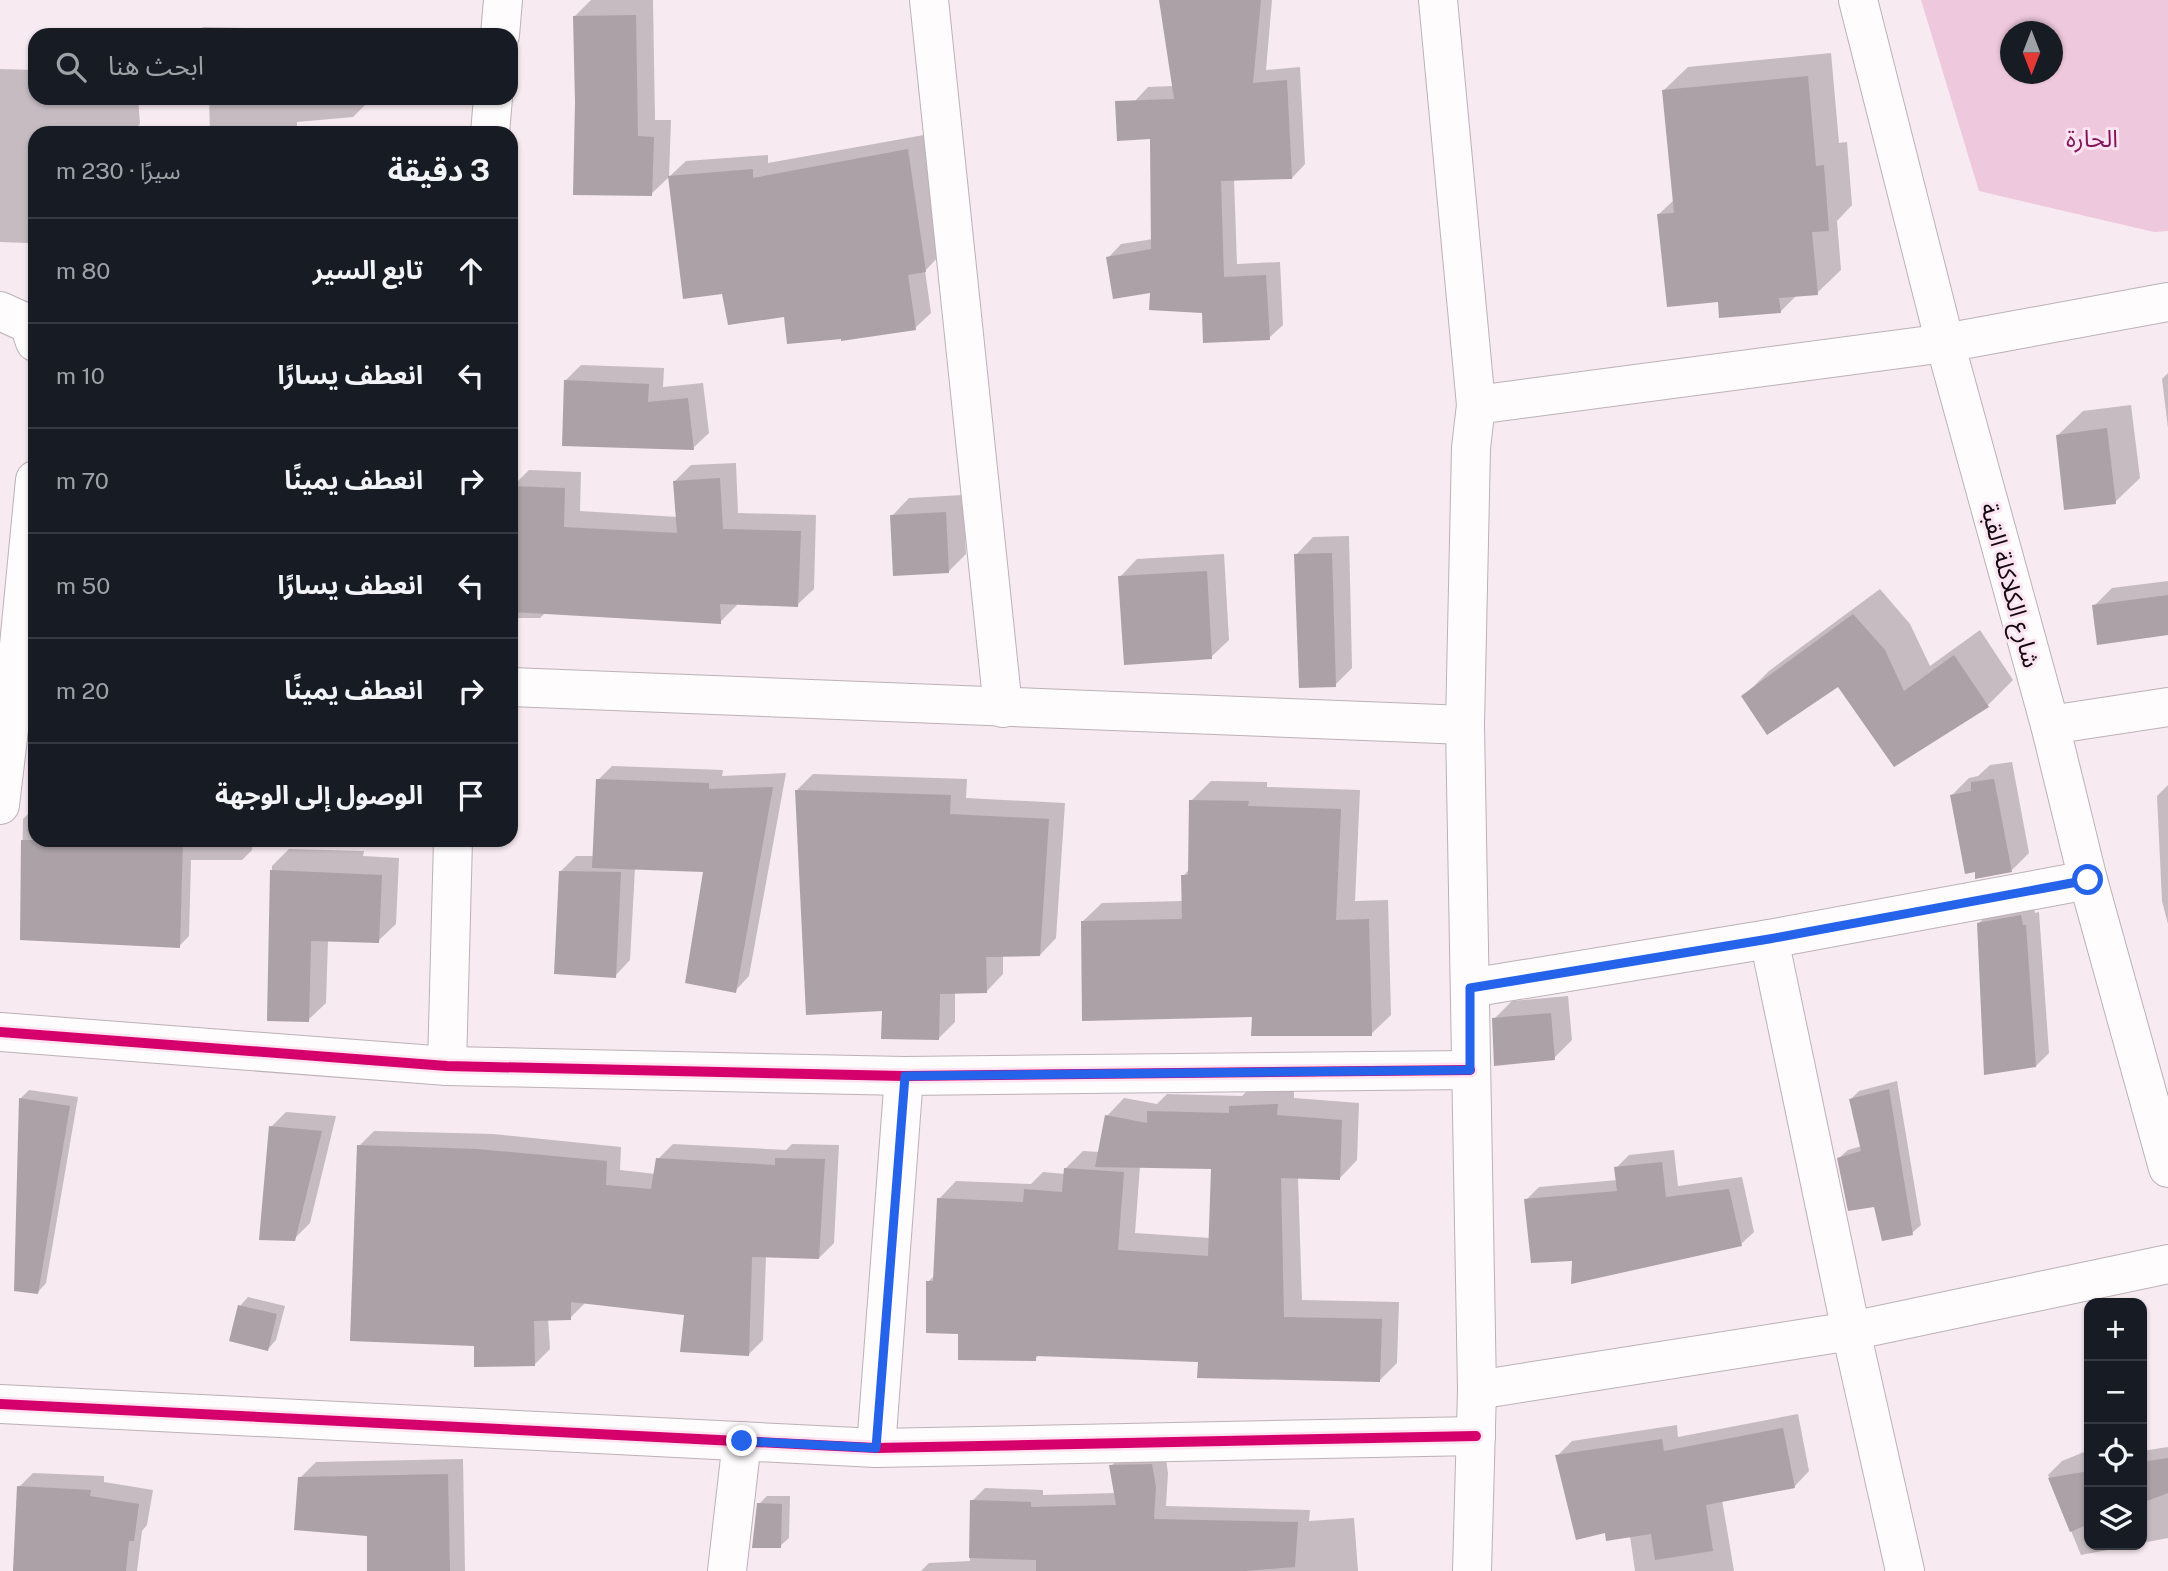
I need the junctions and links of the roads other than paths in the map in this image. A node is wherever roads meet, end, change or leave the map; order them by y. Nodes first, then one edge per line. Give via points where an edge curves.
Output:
1 (503, 0) edge
2 (929, 0) edge
3 (1438, 0) edge
4 (1858, 0) edge
5 (501, 28) edge
6 (492, 105) edge
7 (491, 126) edge
8 (2168, 303) edge
9 (0, 311) edge
10 (28, 324) edge
11 (1945, 344) junction
12 (1476, 405) junction
13 (28, 548) edge
14 (18, 646) edge
15 (518, 687) edge
16 (2168, 707) edge
17 (1003, 708) junction
18 (1465, 725) junction
19 (2050, 725) junction
20 (0, 805) edge
21 (453, 847) edge
22 (2088, 880) junction
23 (1769, 939) junction
24 (1470, 988) junction
25 (0, 1031) edge
26 (447, 1066) junction
27 (1470, 1070) junction
28 (905, 1076) junction
29 (2168, 1168) edge
30 (2168, 1264) edge
31 (1851, 1331) junction
32 (1476, 1390) junction
33 (0, 1404) edge
34 (1476, 1436) junction
35 (742, 1441) junction
36 (876, 1448) junction
37 (727, 1571) edge
38 (1472, 1571) edge
39 (1905, 1571) edge

1 - 5 street
2 - 17 street
3 - 12 street
4 - 11 street, شارع الكلاكلة القبة
6 - 7 street
8 - 11 street
9 - 10 street
11 - 12 street
11 - 19 street, شارع الكلاكلة القبة
12 - 18 street via 1471,448
13 - 14 street
14 - 20 street
15 - 17 street
16 - 19 street
17 - 18 street
18 - 24 street
19 - 22 street, شارع الكلاكلة القبة
21 - 26 street
22 - 23 street
22 - 29 street, شارع الكلاكلة القبة
23 - 24 street
23 - 31 street
24 - 27 street
25 - 26 street
26 - 28 street
27 - 28 street
27 - 32 street
28 - 36 street
30 - 31 street
31 - 32 street
31 - 39 street
32 - 34 street
33 - 35 street
34 - 36 street
34 - 38 street
35 - 36 street
35 - 37 street

